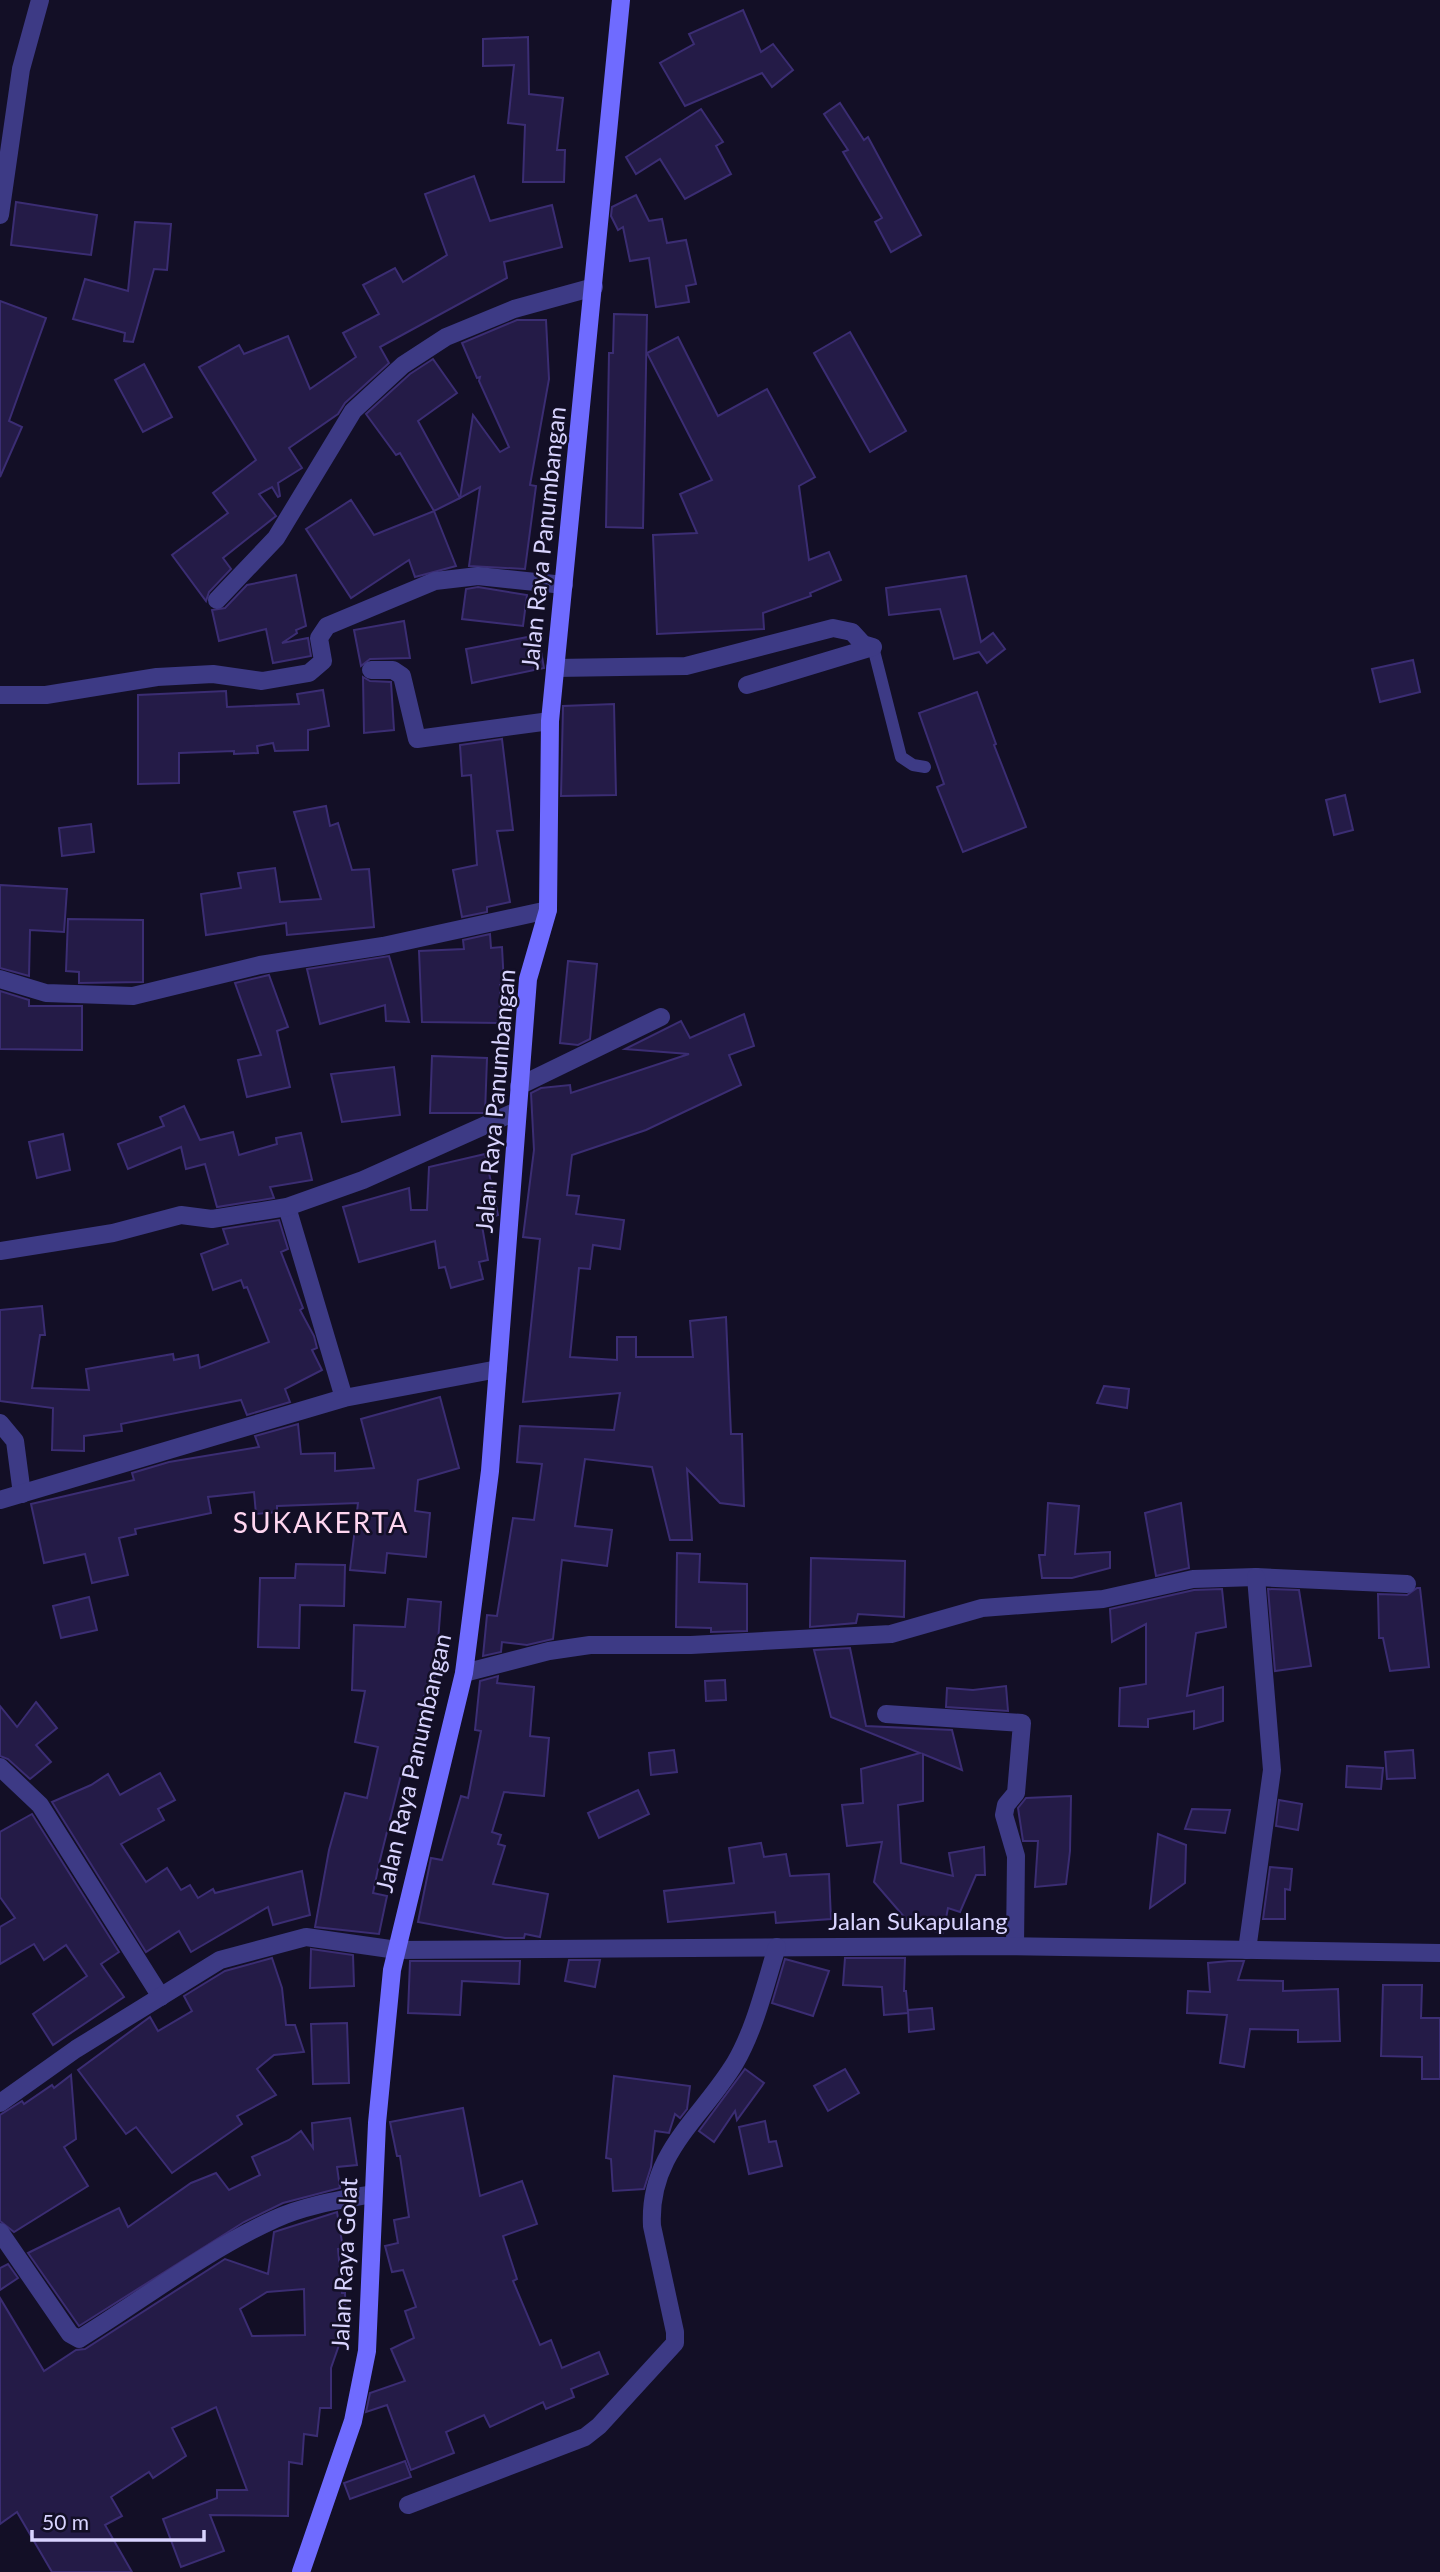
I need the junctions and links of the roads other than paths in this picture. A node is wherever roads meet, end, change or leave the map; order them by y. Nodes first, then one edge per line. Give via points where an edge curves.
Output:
1 (40, 0) edge
2 (621, 0) edge
3 (0, 215) edge
4 (594, 287) junction
5 (564, 585) junction
6 (217, 600) dead end
7 (873, 647) junction
8 (555, 668) junction
9 (371, 670) dead end
10 (747, 685) dead end
11 (0, 695) edge
12 (550, 721) junction
13 (925, 767) dead end
14 (548, 910) junction
15 (0, 979) edge
16 (661, 1017) dead end
17 (519, 1086) junction
18 (517, 1111) junction
19 (287, 1207) junction
20 (0, 1251) edge
21 (498, 1370) junction
22 (344, 1398) junction
23 (0, 1423) edge
24 (22, 1494) junction
25 (0, 1500) edge
26 (1256, 1577) junction
27 (1407, 1584) dead end
28 (464, 1673) junction
29 (886, 1714) dead end
30 (0, 1767) edge
31 (777, 1947) junction
32 (1015, 1947) junction
33 (397, 1950) junction
34 (1247, 1950) junction
35 (1440, 1953) edge
36 (161, 1997) junction
37 (0, 2103) edge
38 (373, 2194) junction
39 (0, 2232) edge
40 (408, 2505) dead end
41 (301, 2572) edge

1 - 3 street via 22,69
2 - 4 main road, Jalan Raya Panumbangan
4 - 5 main road, Jalan Raya Panumbangan
4 - 6 street via 514,309 446,337 403,365 353,411 276,538
5 - 8 main road, Jalan Raya Panumbangan
5 - 11 street via 478,576 435,581 327,626 319,638 323,661 309,673 262,681 214,674 158,677 46,695
7 - 8 street via 852,632 833,628 686,666
7 - 10 street
7 - 13 lane via 901,757
8 - 12 main road, Jalan Raya Panumbangan
9 - 12 street via 393,670 402,676 417,739
12 - 14 main road, Jalan Raya Panumbangan
14 - 15 street via 383,946 260,965 133,996 46,993
14 - 17 main road, Jalan Raya Panumbangan via 528,979
16 - 17 street
17 - 18 main road, Jalan Raya Panumbangan
18 - 19 street via 363,1180
18 - 21 main road, Jalan Raya Panumbangan
19 - 20 street via 212,1219 181,1215 113,1233
19 - 22 street
21 - 22 street
21 - 28 main road, Jalan Raya Panumbangan
22 - 24 street
23 - 24 street via 15,1441
24 - 25 street
26 - 27 street
26 - 28 street via 1193,1579 1103,1599 1001,1604 891,1634 691,1645 590,1645
26 - 34 street via 1272,1770
28 - 33 main road, Jalan Raya Panumbangan
29 - 32 street via 1022,1723 1016,1793 1004,1815 1016,1856
30 - 36 street via 40,1805
31 - 32 street, Jalan Sukapulang
31 - 33 street, Jalan Sukapulang
31 - 40 street via 736,2061 661,2167 652,2226 675,2343 585,2437
32 - 34 street, Jalan Sukapulang
33 - 36 street, Jalan Sukapulang via 306,1937 220,1960
33 - 38 main road, Jalan Raya Golat via 391,1970
34 - 35 street, Jalan Sukapulang
36 - 37 street, Jalan Sukapulang
38 - 39 street via 276,2218 207,2254 79,2339 70,2334
38 - 41 main road, Jalan Raya Golat via 367,2351 353,2421

